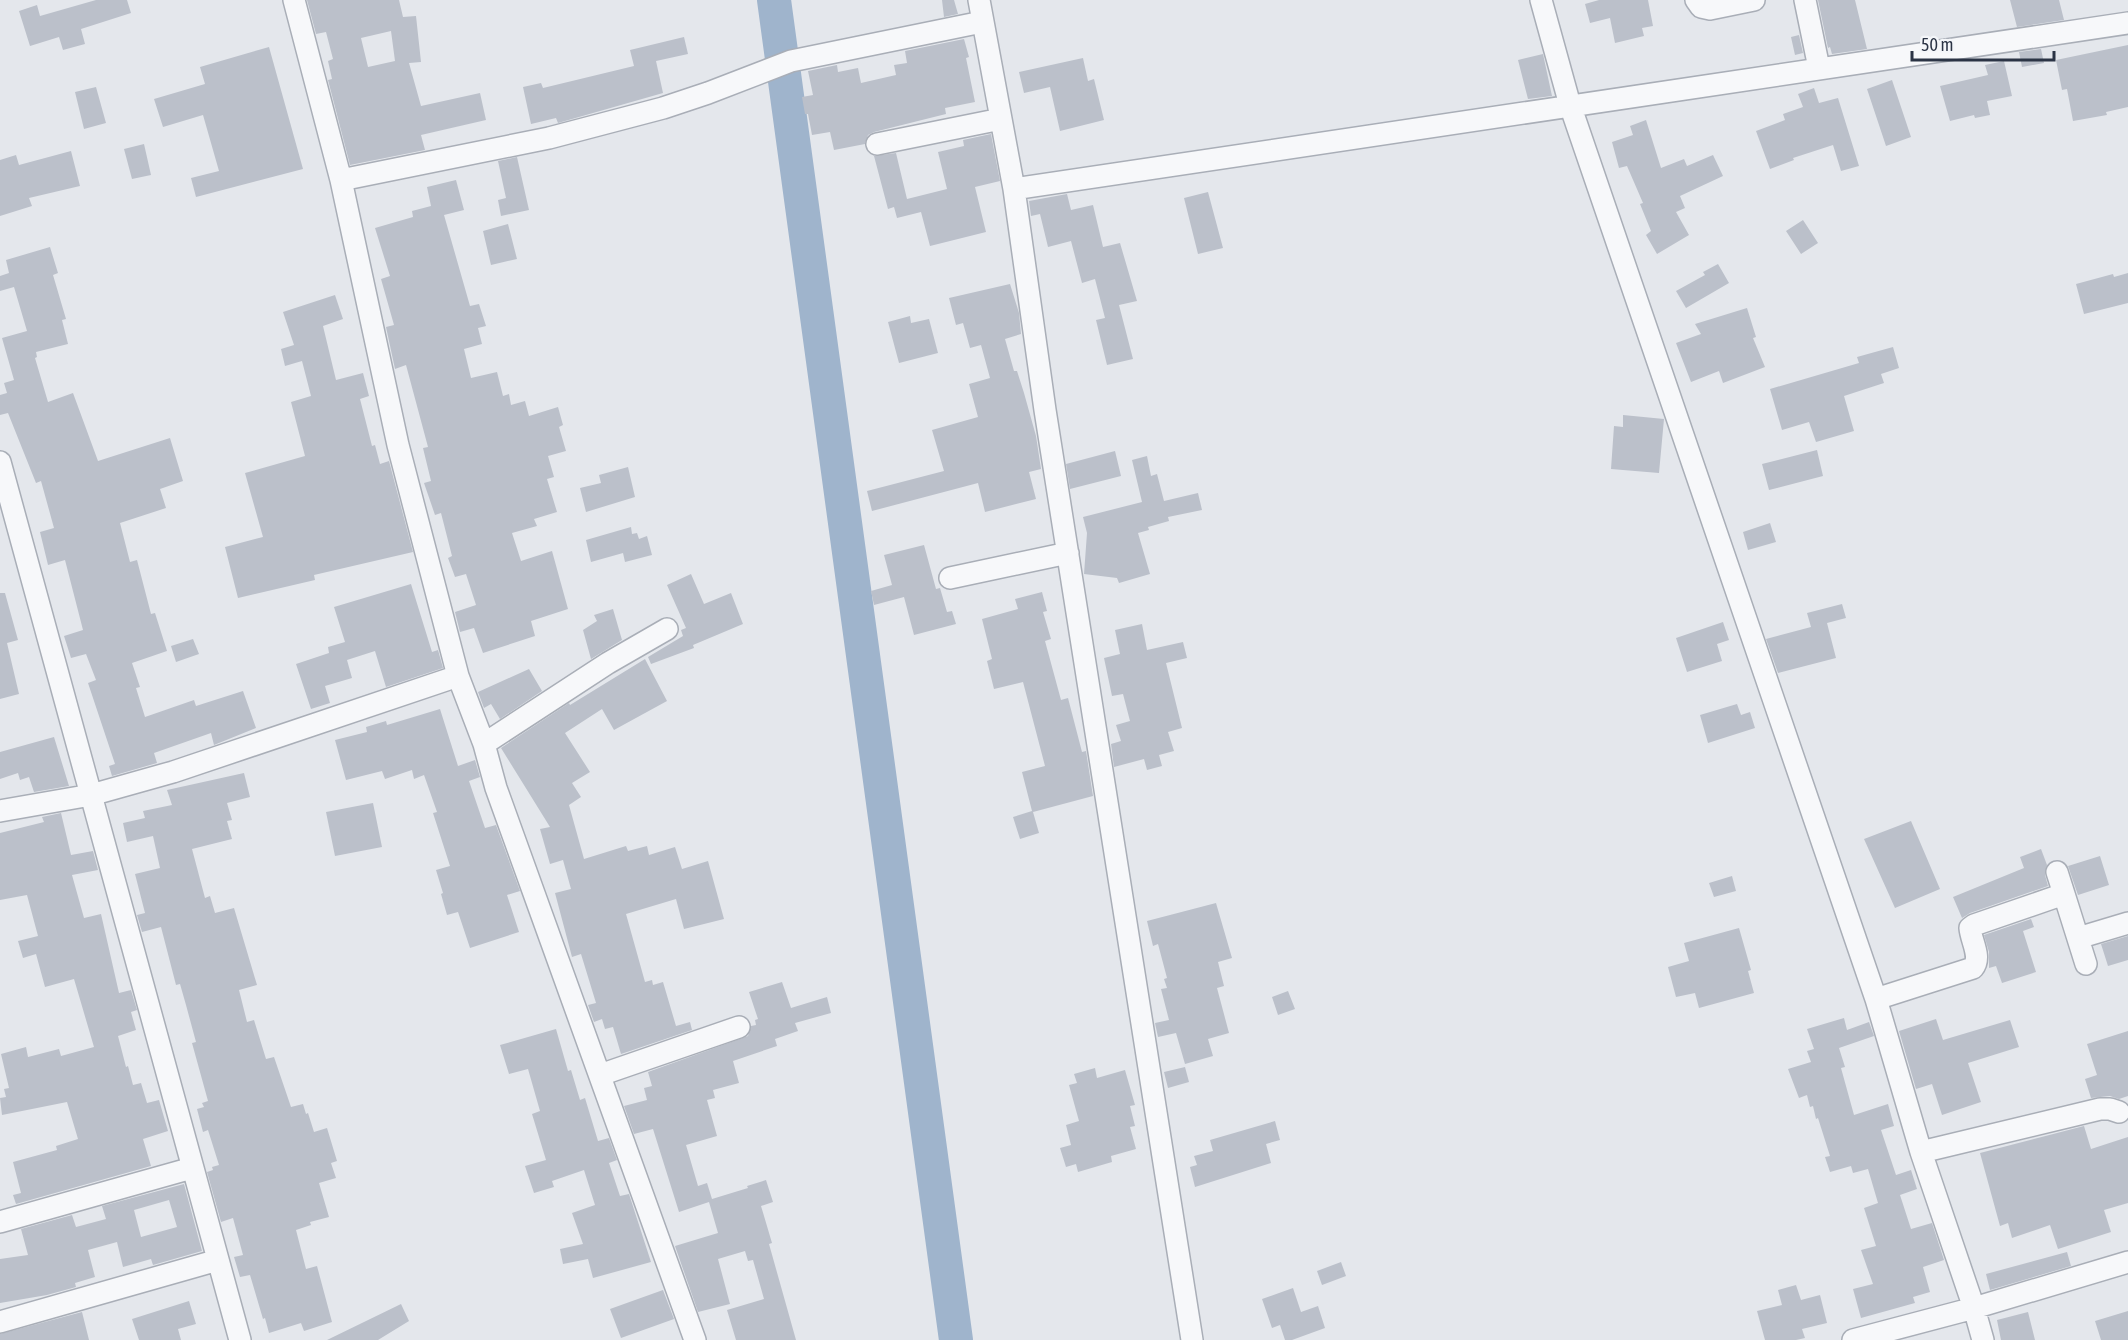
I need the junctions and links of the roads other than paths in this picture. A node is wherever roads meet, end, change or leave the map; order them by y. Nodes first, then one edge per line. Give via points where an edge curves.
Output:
1 (294, 0) edge
2 (979, 0) edge
3 (1541, 0) edge
4 (1696, 0) edge
5 (1754, 0) edge
6 (1805, 0) edge
7 (982, 22) junction
8 (2128, 23) edge
9 (1819, 68) junction
10 (1570, 105) junction
11 (1000, 119) junction
12 (877, 144) dead end
13 (341, 180) junction
14 (1014, 189) junction
15 (0, 462) edge
16 (1068, 553) junction
17 (950, 578) dead end
18 (667, 629) dead end
19 (459, 676) junction
20 (484, 744) junction
21 (92, 795) junction
22 (0, 812) edge
23 (2057, 872) dead end
24 (2064, 894) junction
25 (2128, 923) edge
26 (2078, 938) junction
27 (2086, 964) dead end
28 (1876, 999) junction
29 (739, 1027) dead end
30 (600, 1075) junction
31 (2118, 1112) dead end
32 (1921, 1152) junction
33 (192, 1168) junction
34 (0, 1222) edge
35 (218, 1260) junction
36 (2128, 1262) edge
37 (1974, 1308) junction
38 (0, 1322) edge
39 (240, 1340) edge
40 (695, 1340) edge
41 (1192, 1340) edge
42 (1853, 1340) edge
43 (1983, 1340) edge

1 - 13 street
2 - 7 street
3 - 10 street
4 - 5 street via 1701,7 1710,9
6 - 9 street
7 - 11 street
7 - 13 street via 791,61 663,108 549,138
8 - 9 street
9 - 10 street
10 - 14 street
10 - 28 street
11 - 12 street
11 - 14 street
13 - 19 street via 398,445
14 - 16 street
15 - 21 street
16 - 17 street
16 - 41 street
18 - 20 street
19 - 20 street
19 - 21 street via 173,772
20 - 30 street via 496,788
21 - 22 street
21 - 33 street
23 - 24 street
24 - 26 street
24 - 28 street via 1970,928 1978,957 1973,968
25 - 26 street
26 - 27 street
28 - 32 street
29 - 30 street
30 - 40 street
31 - 32 street via 2100,1109
32 - 37 street
33 - 34 street
33 - 35 street
35 - 38 street
35 - 39 street
36 - 37 street
37 - 42 street
37 - 43 street

